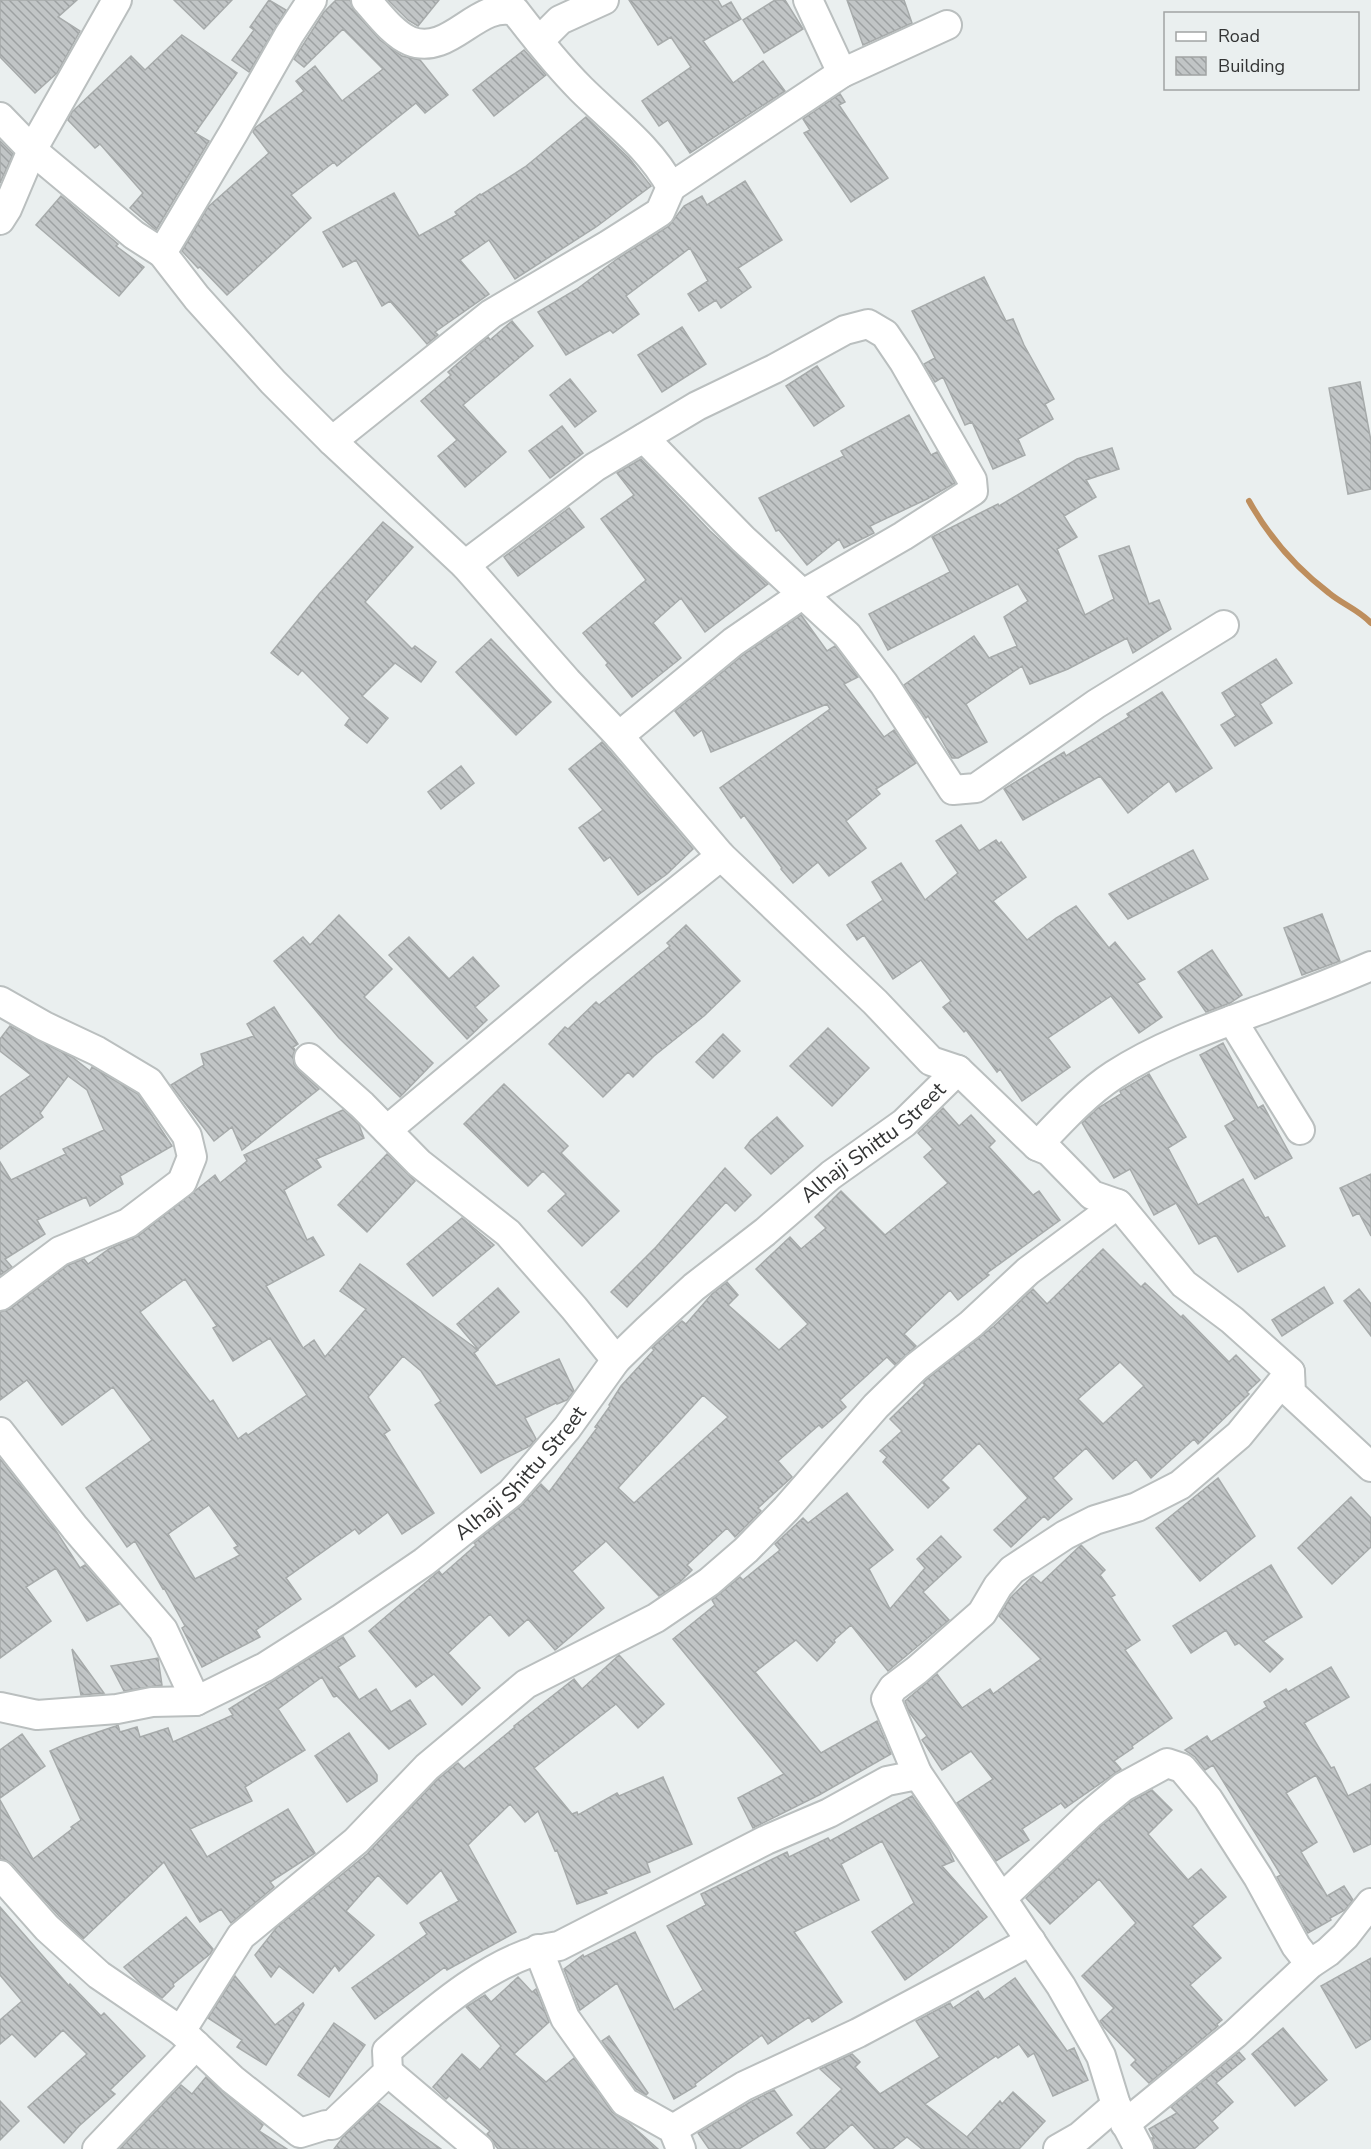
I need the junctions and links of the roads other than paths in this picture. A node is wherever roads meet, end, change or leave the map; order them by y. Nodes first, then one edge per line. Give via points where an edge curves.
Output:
1 (117, 0) edge
2 (312, 0) edge
3 (366, 0) edge
4 (604, 0) edge
5 (808, 0) edge
6 (947, 25) dead end
7 (539, 41) junction
8 (842, 73) junction
9 (0, 117) edge
10 (32, 150) junction
11 (671, 187) junction
12 (0, 220) edge
13 (162, 253) junction
14 (644, 438) junction
15 (332, 441) junction
16 (465, 565) junction
17 (803, 594) junction
18 (1224, 625) dead end
19 (619, 736) junction
20 (721, 856) junction
21 (1371, 966) edge
22 (0, 1001) edge
23 (1232, 1020) junction
24 (309, 1058) dead end
25 (958, 1070) junction
26 (387, 1130) junction
27 (1300, 1130) dead end
28 (1037, 1146) junction
29 (1118, 1204) junction
30 (0, 1296) edge
31 (616, 1360) junction
32 (1290, 1372) junction
33 (0, 1432) edge
34 (1371, 1467) edge
35 (196, 1701) junction
36 (0, 1707) edge
37 (917, 1773) junction
38 (0, 1875) edge
39 (1002, 1898) junction
40 (1371, 1903) edge
41 (1031, 1941) junction
42 (538, 1949) junction
43 (1310, 1964) junction
44 (188, 2038) junction
45 (388, 2072) junction
46 (1121, 2115) junction
47 (677, 2139) edge
48 (97, 2149) edge
49 (479, 2149) edge
50 (1058, 2149) edge
51 (1139, 2149) edge

1 - 10 street
2 - 13 street
3 - 7 street via 409,41 439,40 490,8 505,6 515,11
4 - 7 street via 560,20
5 - 8 street
6 - 8 street
7 - 11 street via 579,87 662,169
8 - 11 street
9 - 10 street
10 - 12 street
10 - 13 street via 134,235
11 - 15 street via 660,212 491,314
13 - 15 street via 196,298
14 - 16 street via 595,467
14 - 17 street
14 - 17 street via 697,406 845,330 868,324 885,334 972,480 973,491
15 - 16 street
16 - 19 street
17 - 18 street via 847,635 953,790 976,788 1096,705
17 - 19 street via 734,642
19 - 20 street
20 - 25 street via 875,1002 931,1061
20 - 26 street
21 - 23 street
22 - 30 street via 149,1082 187,1136 192,1157 182,1182 128,1223 60,1251
23 - 27 street
23 - 28 street via 1148,1054 1113,1076 1084,1098
24 - 26 street
25 - 28 street
25 - 31 street, Alhaji Shittu Street via 904,1123 831,1174 694,1287
26 - 31 street via 419,1163 508,1233
28 - 29 street via 1049,1151 1092,1195
29 - 32 street via 1184,1284
29 - 44 street via 1028,1271 971,1324 916,1367 876,1406 786,1509 709,1582 656,1617 526,1684 427,1767 356,1841 241,1936
31 - 35 street, Alhaji Shittu Street via 567,1428 511,1493 424,1562 342,1618 266,1668
32 - 34 street via 1291,1393
32 - 37 street via 1239,1434 1180,1485 1137,1508 1065,1534 1012,1570 982,1613 893,1688 886,1699
33 - 35 street via 75,1528 163,1630
35 - 36 street, Alhaji Shittu Street via 37,1715
37 - 39 street
37 - 42 street via 887,1781 559,1946
38 - 44 street via 47,1928 99,1975
39 - 41 street
39 - 43 street via 1123,1787 1167,1763 1182,1768 1208,1799
40 - 43 street via 1345,1936
41 - 46 street via 1101,2056
41 - 47 street via 858,2033 744,2086
42 - 45 street via 501,1966 437,2007 387,2051
42 - 47 street via 565,2018 625,2102
43 - 46 street via 1235,2034
44 - 45 street via 300,2133 332,2125
44 - 48 street
45 - 49 street
46 - 50 street
46 - 51 street

